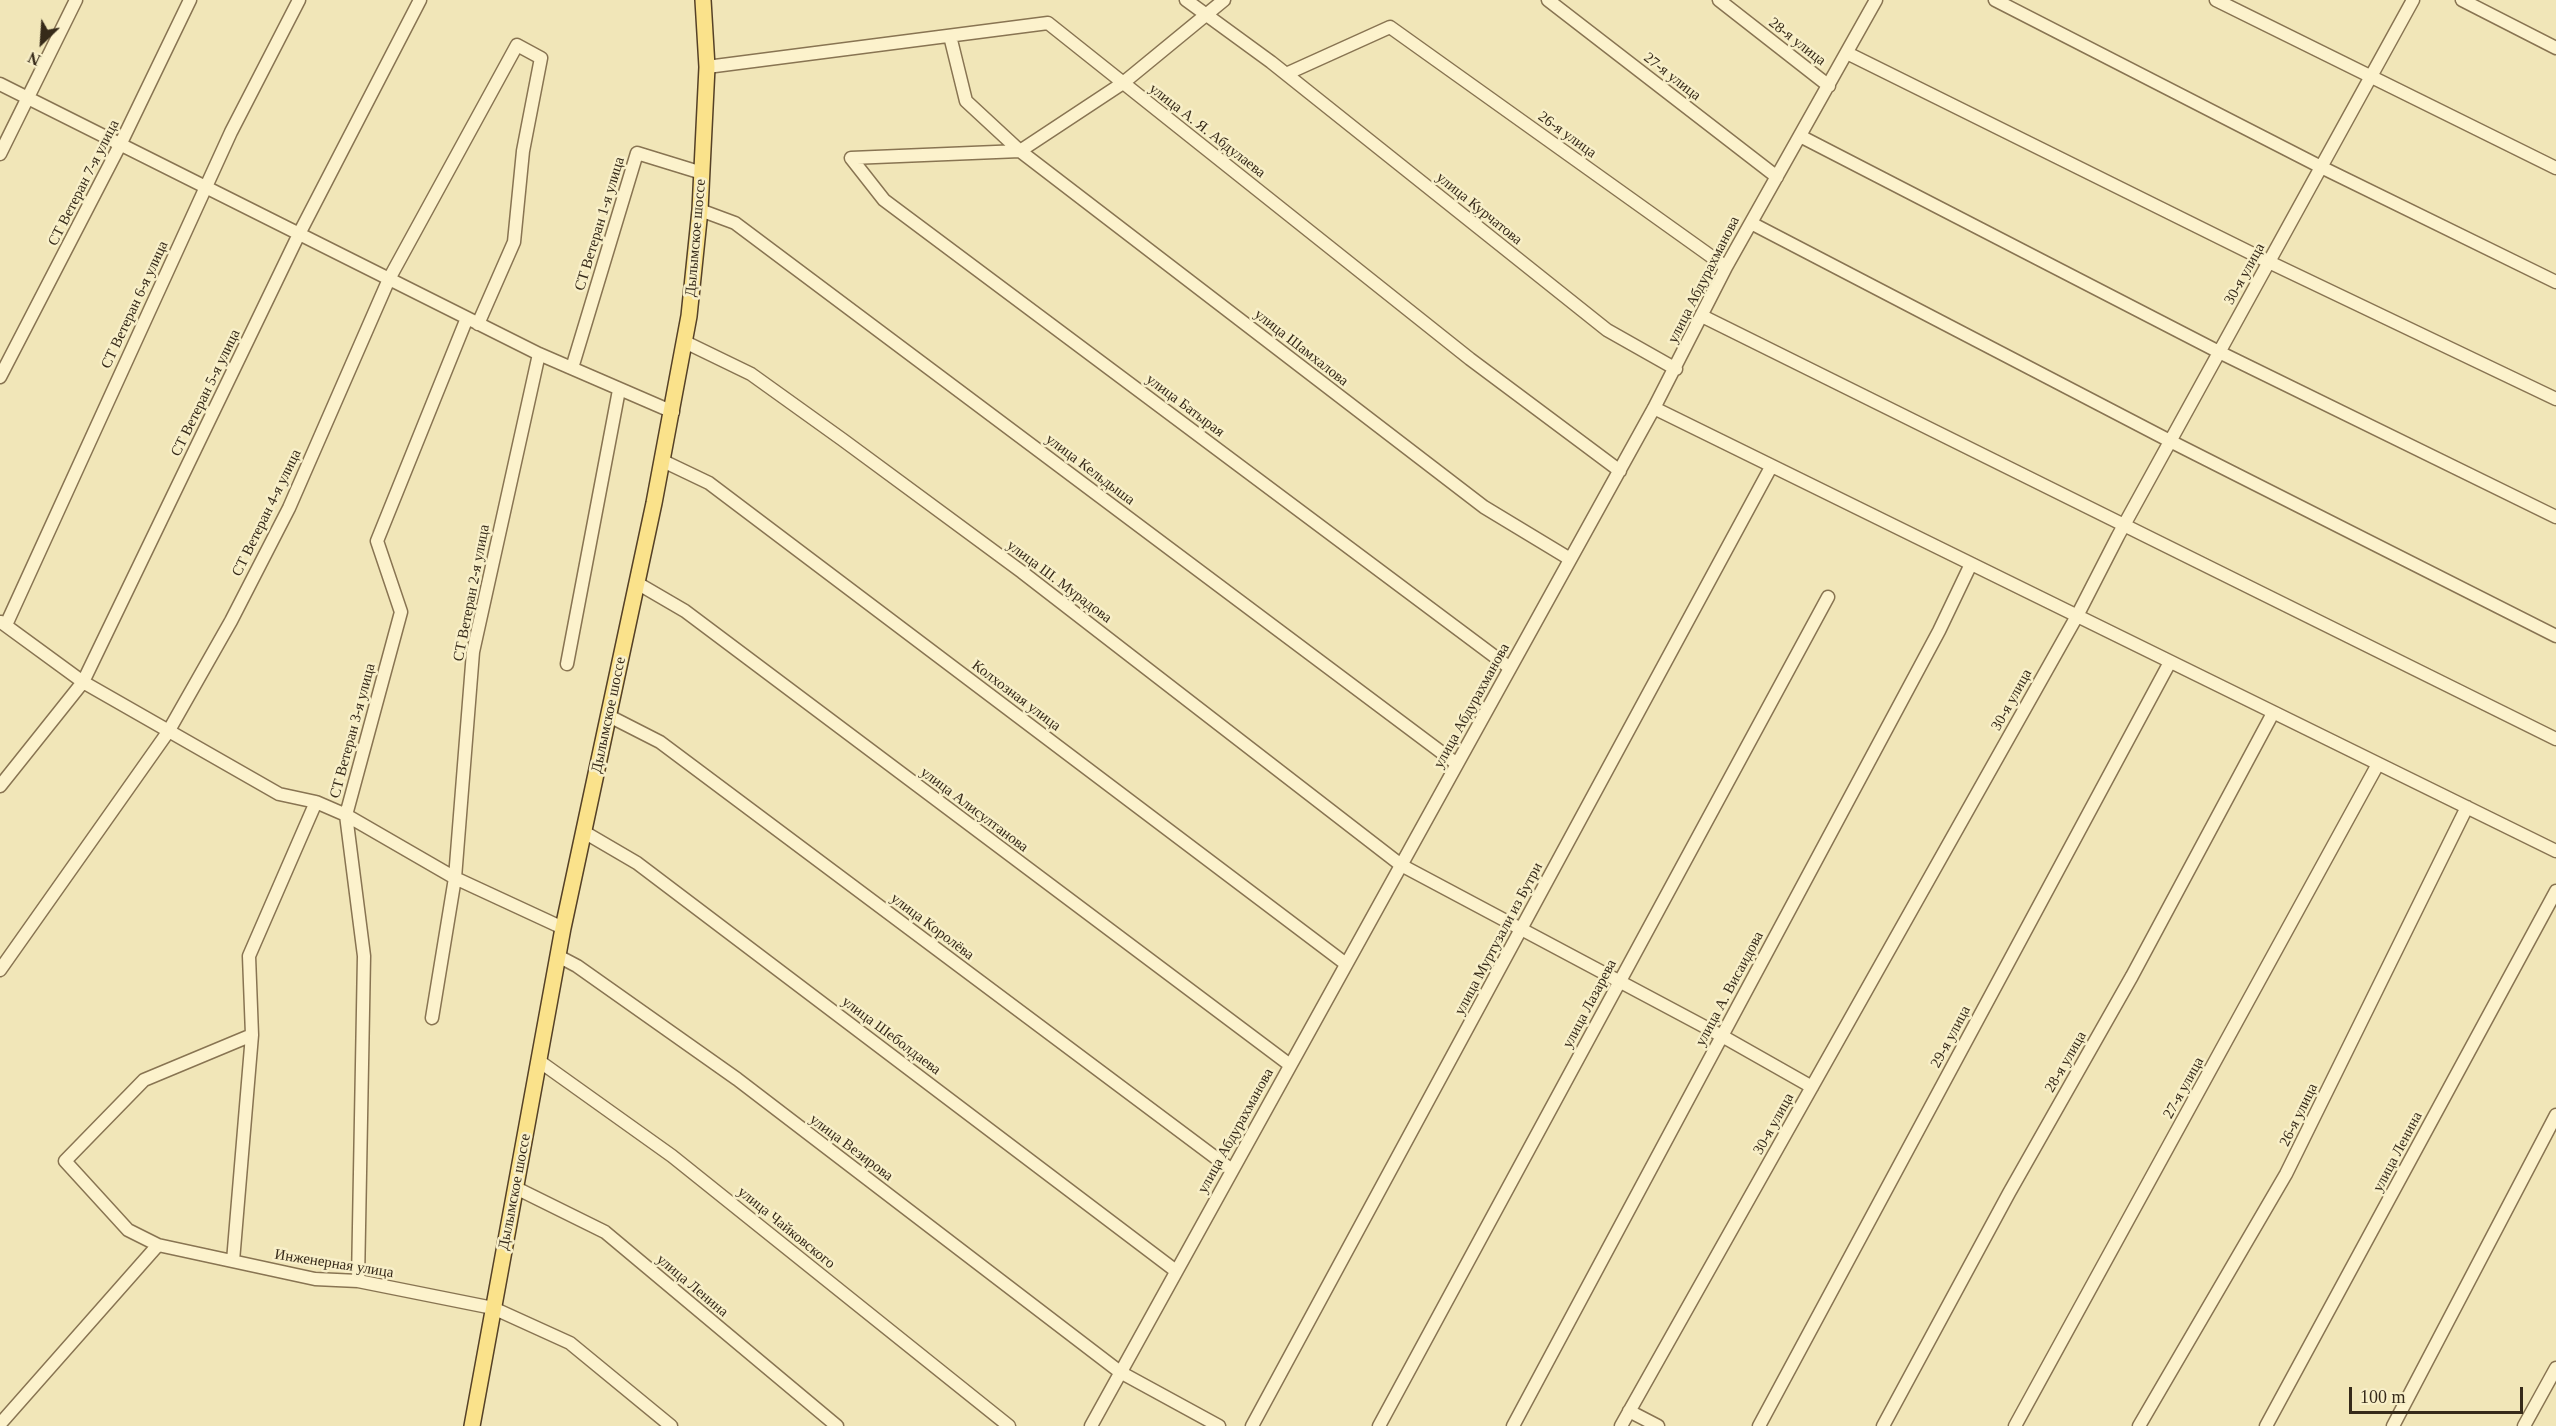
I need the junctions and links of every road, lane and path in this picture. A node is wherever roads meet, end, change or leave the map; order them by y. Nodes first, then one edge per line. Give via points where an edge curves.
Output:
1 (76, 0) edge
2 (190, 0) edge
3 (299, 0) edge
4 (420, 0) edge
5 (703, 0) edge
6 (1186, 0) edge
7 (1224, 0) edge
8 (1548, 0) edge
9 (1719, 0) edge
10 (1876, 0) edge
11 (1995, 0) edge
12 (2216, 0) edge
13 (2413, 0) edge
14 (2462, 0) edge
15 (1206, 15) junction
16 (950, 36) junction
17 (517, 45) joint
18 (2556, 48) edge
19 (1847, 53) junction
20 (707, 67) junction
21 (1286, 74) junction
22 (2371, 76) junction
23 (1123, 83) junction
24 (0, 84) edge
25 (1829, 86) junction
26 (29, 98) junction
27 (1800, 136) junction
28 (120, 145) junction
29 (1020, 151) junction
30 (0, 154) edge
31 (2320, 167) junction
32 (2556, 168) edge
33 (702, 173) junction
34 (1777, 177) junction
35 (205, 188) junction
36 (700, 210) junction
37 (1751, 223) junction
38 (299, 234) junction
39 (2269, 262) junction
40 (1726, 267) junction
41 (389, 279) junction
42 (2556, 282) edge
43 (1702, 316) junction
44 (473, 321) junction
45 (685, 342) junction
46 (2218, 352) junction
47 (539, 354) junction
48 (572, 368) junction
49 (1676, 369) junction
50 (0, 377) edge
51 (619, 390) junction
52 (2556, 399) edge
53 (1654, 408) junction
54 (673, 412) junction
55 (2170, 441) junction
56 (663, 461) junction
57 (1771, 467) junction
58 (1620, 471) junction
59 (2556, 517) edge
60 (2124, 525) junction
61 (1570, 560) junction
62 (1971, 564) junction
63 (637, 583) junction
64 (1828, 597) dead end
65 (2076, 616) junction
66 (3, 623) edge
67 (2556, 636) edge
68 (2170, 662) junction
69 (567, 664) dead end
70 (1510, 668) junction
71 (83, 682) junction
72 (2273, 713) junction
73 (609, 716) junction
74 (168, 732) junction
75 (2556, 739) edge
76 (1457, 764) junction
77 (2379, 764) junction
78 (0, 786) edge
79 (316, 802) junction
80 (2467, 807) junction
81 (346, 815) junction
82 (584, 832) junction
83 (2554, 845) edge
84 (1401, 865) junction
85 (455, 878) junction
86 (2556, 891) edge
87 (563, 928) junction
88 (1522, 928) junction
89 (558, 956) junction
90 (1346, 964) junction
91 (0, 970) edge
92 (1620, 982) junction
93 (432, 1018) dead end
94 (252, 1035) junction
95 (1722, 1036) junction
96 (539, 1061) junction
97 (1290, 1065) junction
98 (1812, 1087) junction
99 (2556, 1115) edge
100 (1232, 1170) junction
101 (516, 1188) junction
102 (158, 1245) junction
103 (233, 1261) junction
104 (1176, 1271) junction
105 (358, 1281) junction
106 (493, 1308) junction
107 (2556, 1368) edge
108 (1120, 1372) junction
109 (1629, 1411) junction
110 (0, 1424) edge
111 (472, 1426) edge
112 (671, 1426) edge
113 (837, 1426) edge
114 (1009, 1426) edge
115 (1091, 1426) edge
116 (1220, 1426) edge
117 (1252, 1426) edge
118 (1379, 1426) edge
119 (1512, 1426) edge
120 (1621, 1426) edge
121 (1658, 1426) edge
122 (1759, 1426) edge
123 (1883, 1426) edge
124 (2015, 1426) edge
125 (2139, 1426) edge
126 (2266, 1426) edge
127 (2394, 1426) edge
128 (2524, 1426) edge

1 - 26 street
2 - 28 street, СТ Ветеран 7-я улица
3 - 35 street, СТ Ветеран 6-я улица
4 - 38 street, СТ Ветеран 5-я улица
5 - 20 main road, Дылымское шоссе
6 - 15 street, улица Курчатова
7 - 15 street
8 - 34 street, 27-я улица
9 - 25 street, 28-я улица
10 - 19 street, улица Абдурахманова
11 - 31 street
12 - 22 street
13 - 22 street, 30-я улица
14 - 18 street
15 - 21 street, улица Курчатова
15 - 23 street
16 - 20 street, улица А. Я. Абдулаева
16 - 23 street, улица А. Я. Абдулаева via 1048,23
16 - 29 street, улица Шамхалова via 966,101
17 - 41 street, СТ Ветеран 4-я улица
17 - 44 street, СТ Ветеран 3-я улица via 541,58 523,151 514,242
19 - 25 street, улица Абдурахманова
19 - 39 street
20 - 33 main road, Дылымское шоссе
21 - 40 street, 26-я улица via 1390,27
21 - 49 street, улица Курчатова via 1607,330
22 - 31 street, 30-я улица
22 - 32 street
23 - 29 street
23 - 58 street, улица А. Я. Абдулаева via 1461,352
24 - 26 street
25 - 27 street, улица Абдурахманова
26 - 28 street
26 - 30 street
27 - 34 street, улица Абдурахманова
27 - 46 street
28 - 35 street
28 - 50 street, СТ Ветеран 7-я улица
29 - 61 street, улица Шамхалова via 1484,507
29 - 70 street, улица Батырая via 852,158 884,200
31 - 39 street, 30-я улица
31 - 42 street
33 - 36 main road, Дылымское шоссе
33 - 48 street, СТ Ветеран 1-я улица via 637,153
34 - 37 street, улица Абдурахманова
35 - 38 street
35 - 66 street, СТ Ветеран 6-я улица
36 - 45 main road, Дылымское шоссе
36 - 76 street, улица Кельдыша via 735,223
37 - 40 street, улица Абдурахманова
37 - 55 street
38 - 41 street
38 - 71 street, СТ Ветеран 5-я улица
39 - 46 street, 30-я улица
39 - 52 street
40 - 43 street, улица Абдурахманова
41 - 44 street
41 - 74 street, СТ Ветеран 4-я улица via 288,508 231,621
43 - 49 street, улица Абдурахманова
43 - 60 street
44 - 47 street
44 - 81 street, СТ Ветеран 3-я улица via 377,541 401,612
45 - 54 main road, Дылымское шоссе
45 - 84 street, улица Ш. Мурадова via 751,374 853,447 1023,572
46 - 55 street, 30-я улица
46 - 59 street
47 - 48 street
47 - 85 street, СТ Ветеран 2-я улица via 473,652
48 - 51 street
49 - 53 street, улица Абдурахманова
51 - 54 street
51 - 69 street
53 - 57 street
53 - 58 street, улица Абдурахманова
54 - 56 main road, Дылымское шоссе
55 - 60 street, 30-я улица
55 - 67 street
56 - 63 main road, Дылымское шоссе
56 - 90 street, Колхозная улица via 709,483
57 - 62 street
57 - 88 street, улица Муртузали из Бутри
58 - 61 street, улица Абдурахманова
60 - 65 street, 30-я улица
60 - 75 street
61 - 70 street, улица Абдурахманова
62 - 65 street
62 - 95 street, улица А. Висаидова
63 - 73 main road, Дылымское шоссе
63 - 97 street, улица Алисултанова via 685,611
64 - 92 street, улица Лазарева
65 - 68 street
65 - 98 street, 30-я улица
66 - 71 street
68 - 72 street
68 - 122 street, 29-я улица
70 - 76 street, улица Абдурахманова
71 - 74 street
71 - 78 street, СТ Ветеран 5-я улица
72 - 77 street
72 - 123 street, 28-я улица
73 - 82 main road, Дылымское шоссе
73 - 100 street, улица Королёва via 660,742
74 - 79 street via 279,794
74 - 91 street, СТ Ветеран 4-я улица
76 - 84 street, улица Абдурахманова
77 - 80 street
77 - 124 street, 27-я улица
79 - 81 street
79 - 94 street via 249,956
80 - 83 street
80 - 125 street, 26-я улица via 2286,1174
81 - 85 street
81 - 105 street, СТ Ветеран 3-я улица via 364,956
82 - 87 main road, Дылымское шоссе
82 - 104 street, улица Шеболдаева via 637,862
84 - 88 street, улица Ш. Мурадова
84 - 90 street, улица Абдурахманова
85 - 87 street
85 - 93 street, СТ Ветеран 2-я улица
86 - 126 street, улица Ленина
87 - 89 main road, Дылымское шоссе
88 - 92 street, улица Ш. Мурадова
88 - 117 street, улица Муртузали из Бутри
89 - 96 main road, Дылымское шоссе
89 - 108 street, улица Везирова via 737,1079
90 - 97 street, улица Абдурахманова
92 - 95 street, улица Ш. Мурадова
92 - 118 street, улица Лазарева
94 - 102 street via 144,1080 65,1161 128,1230
94 - 103 street
95 - 98 street, улица Ш. Мурадова
95 - 119 street, улица А. Висаидова
96 - 101 main road, Дылымское шоссе
96 - 114 street, улица Чайковского via 672,1156
97 - 100 street, улица Абдурахманова
98 - 109 street, 30-я улица
99 - 127 street
100 - 104 street, улица Абдурахманова
101 - 106 main road, Дылымское шоссе
101 - 113 street, улица Ленина via 605,1232
102 - 103 street, Инженерная улица
102 - 110 street
103 - 105 street, Инженерная улица via 315,1279
104 - 108 street, улица Абдурахманова
105 - 106 street, Инженерная улица
106 - 111 main road, Дылымское шоссе
106 - 112 street, Инженерная улица via 570,1343
107 - 128 street
108 - 115 street, улица Абдурахманова
108 - 116 street, улица Везирова
109 - 120 street, 30-я улица
109 - 121 street

